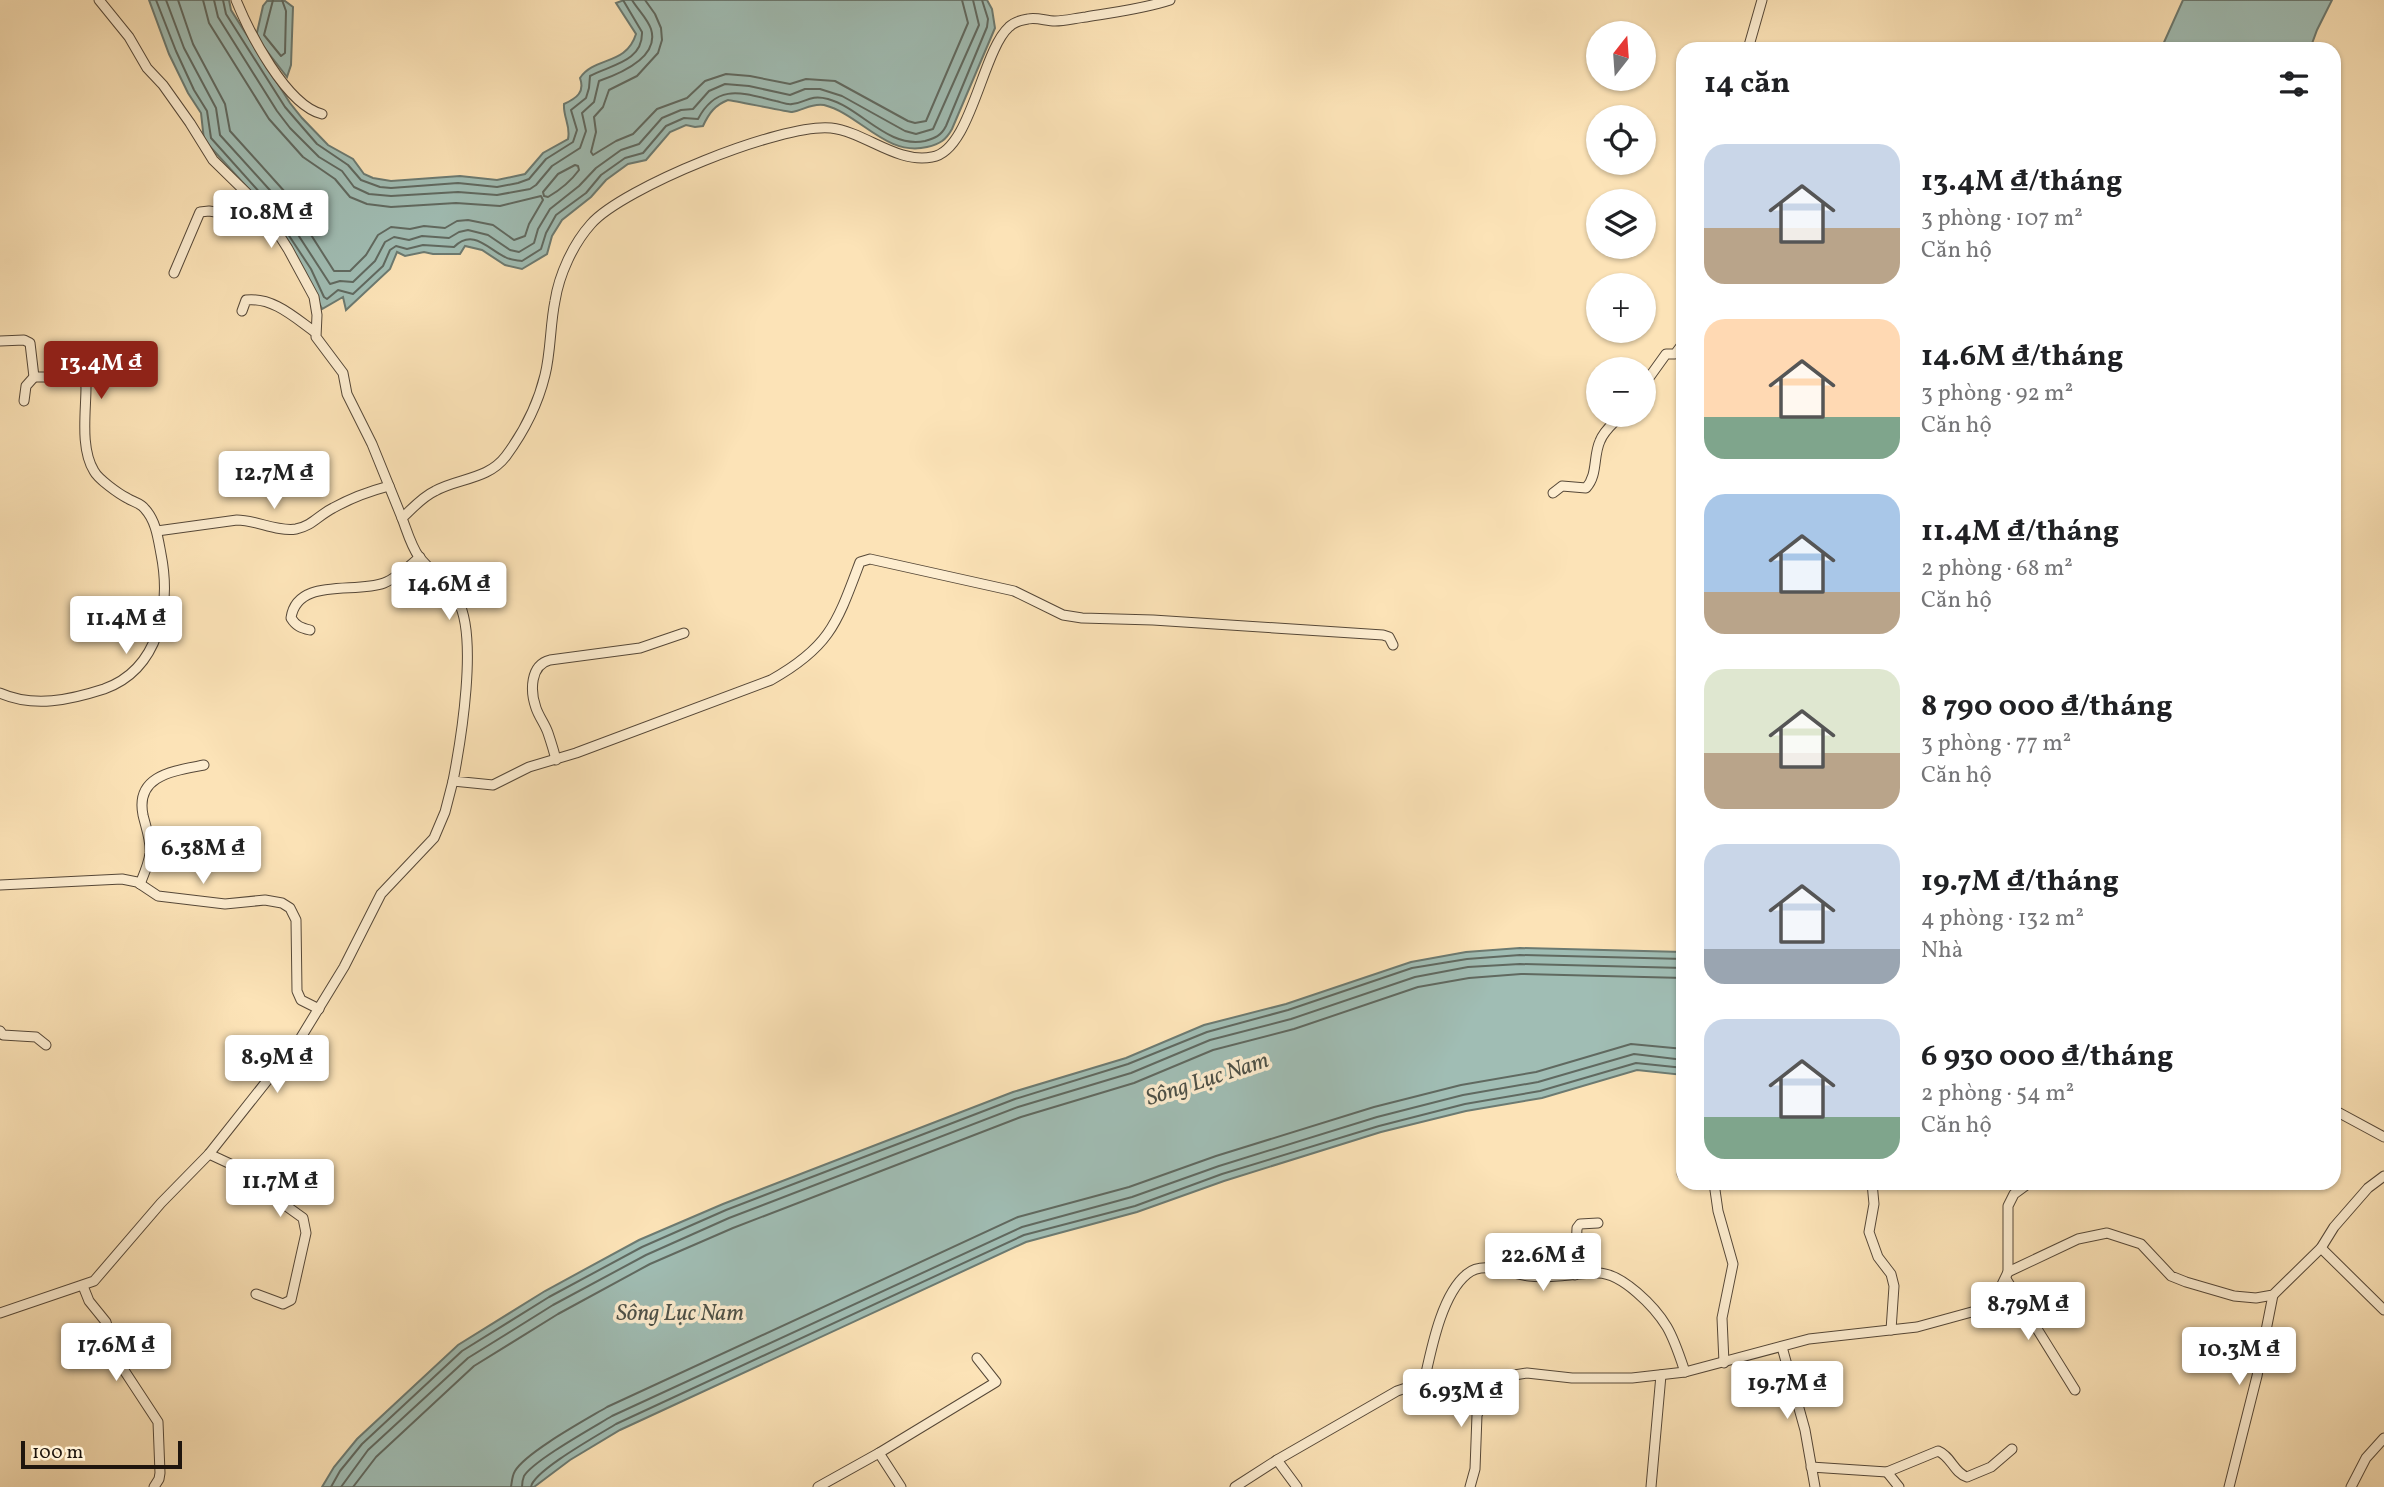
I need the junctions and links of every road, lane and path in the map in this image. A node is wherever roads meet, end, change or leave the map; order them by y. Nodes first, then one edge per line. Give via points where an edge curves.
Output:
1 (99, 0) edge
2 (236, 0) edge
3 (1170, 0) edge
4 (1762, 0) edge
5 (1750, 42) edge
6 (322, 114) dead end
7 (268, 220) junction
8 (174, 273) dead end
9 (242, 311) dead end
10 (315, 332) junction
11 (0, 341) edge
12 (1676, 353) edge
13 (1656, 368) edge
14 (34, 377) junction
15 (23, 401) dead end
16 (1609, 427) edge
17 (389, 486) junction
18 (1553, 493) dead end
19 (402, 518) junction
20 (157, 531) junction
21 (420, 558) junction
22 (310, 630) dead end
23 (684, 633) dead end
24 (1393, 645) dead end
25 (0, 693) edge
26 (556, 760) junction
27 (204, 765) dead end
28 (453, 780) junction
29 (140, 884) junction
30 (0, 885) edge
31 (319, 1009) junction
32 (0, 1031) edge
33 (46, 1045) dead end
34 (2341, 1114) edge
35 (2384, 1137) edge
36 (209, 1154) junction
37 (2384, 1176) edge
38 (1715, 1190) edge
39 (1873, 1190) edge
40 (2019, 1190) edge
41 (1598, 1223) dead end
42 (2321, 1248) junction
43 (1575, 1275) junction
44 (2007, 1276) junction
45 (83, 1286) junction
46 (256, 1294) dead end
47 (2273, 1295) junction
48 (2384, 1310) edge
49 (0, 1313) edge
50 (1891, 1330) junction
51 (1782, 1347) junction
52 (977, 1358) dead end
53 (1724, 1363) junction
54 (1685, 1372) junction
55 (1661, 1375) junction
56 (1424, 1382) junction
57 (1490, 1386) junction
58 (2075, 1390) dead end
59 (2384, 1438) edge
60 (2012, 1449) dead end
61 (879, 1453) junction
62 (1278, 1460) junction
63 (1811, 1466) junction
64 (1887, 1472) junction
65 (153, 1487) edge
66 (818, 1487) edge
67 (901, 1487) edge
68 (1235, 1487) edge
69 (1297, 1487) edge
70 (1470, 1487) edge
71 (1651, 1487) edge
72 (1815, 1487) edge
73 (1899, 1487) edge
74 (2229, 1487) edge
75 (2351, 1487) edge

1 - 7 street via 213,160 254,199
2 - 6 street via 276,75
3 - 19 street via 1133,10 1015,23 1001,36 953,143 934,158 903,155 842,130 800,129 723,153 614,205 590,224 566,265 555,298 545,375 534,406 504,459 489,471 435,491
4 - 5 street
7 - 8 street via 200,212
7 - 10 street via 314,297
9 - 10 street via 246,300 269,303
10 - 17 street via 343,373 347,394
11 - 14 street via 30,343
12 - 13 street via 1666,354
14 - 15 street via 26,386
14 - 20 street via 84,380 86,436 93,470 120,494 144,507
16 - 18 street via 1600,440 1588,486 1562,486
17 - 19 street
17 - 20 street via 344,502 309,526 293,529 237,520
19 - 21 street
20 - 25 street via 164,569 164,610 152,648 130,675 95,692 40,703
21 - 22 street via 385,582 306,594 294,604 291,618
21 - 28 street via 461,606 468,638 460,748
23 - 26 street via 640,648 540,665 532,691
24 - 26 street via 1383,635 1063,615 1014,591 870,559 860,562 824,639 797,665 771,680
26 - 28 street via 493,785
27 - 29 street via 162,776 144,790 150,852
28 - 31 street via 434,838 381,894
29 - 30 street via 122,879
29 - 31 street via 158,896 225,904 274,901 290,908 296,920 297,991 301,1000
31 - 36 street
32 - 33 street via 36,1037
34 - 35 street
36 - 45 street via 100,1276
36 - 46 street via 253,1174 305,1222 290,1300 283,1304
37 - 42 street via 2368,1188
38 - 53 street via 1733,1264 1723,1318
39 - 50 street via 1869,1232 1894,1286
40 - 44 street via 2008,1206
41 - 43 street via 1577,1228
42 - 47 street
42 - 48 street
43 - 54 street via 1601,1273 1626,1283 1666,1327
43 - 56 street via 1521,1276 1479,1268 1470,1272 1453,1291
44 - 47 street via 2078,1239 2107,1233 2141,1244 2171,1276 2234,1296
44 - 50 street via 1995,1299 1979,1310
44 - 58 street
45 - 49 street
45 - 65 street via 106,1322 118,1361 158,1422 160,1473
47 - 74 street
50 - 51 street via 1809,1339
51 - 53 street
51 - 63 street
52 - 61 street via 996,1382
53 - 54 street
54 - 55 street
55 - 57 street via 1572,1378 1527,1373
55 - 71 street
56 - 57 street via 1459,1388
56 - 62 street via 1397,1391
57 - 70 street via 1477,1415
59 - 75 street via 2366,1458
60 - 64 street via 1992,1467 1967,1477 1938,1451
61 - 66 street
61 - 67 street
62 - 68 street
62 - 69 street
63 - 64 street
63 - 72 street
64 - 73 street

